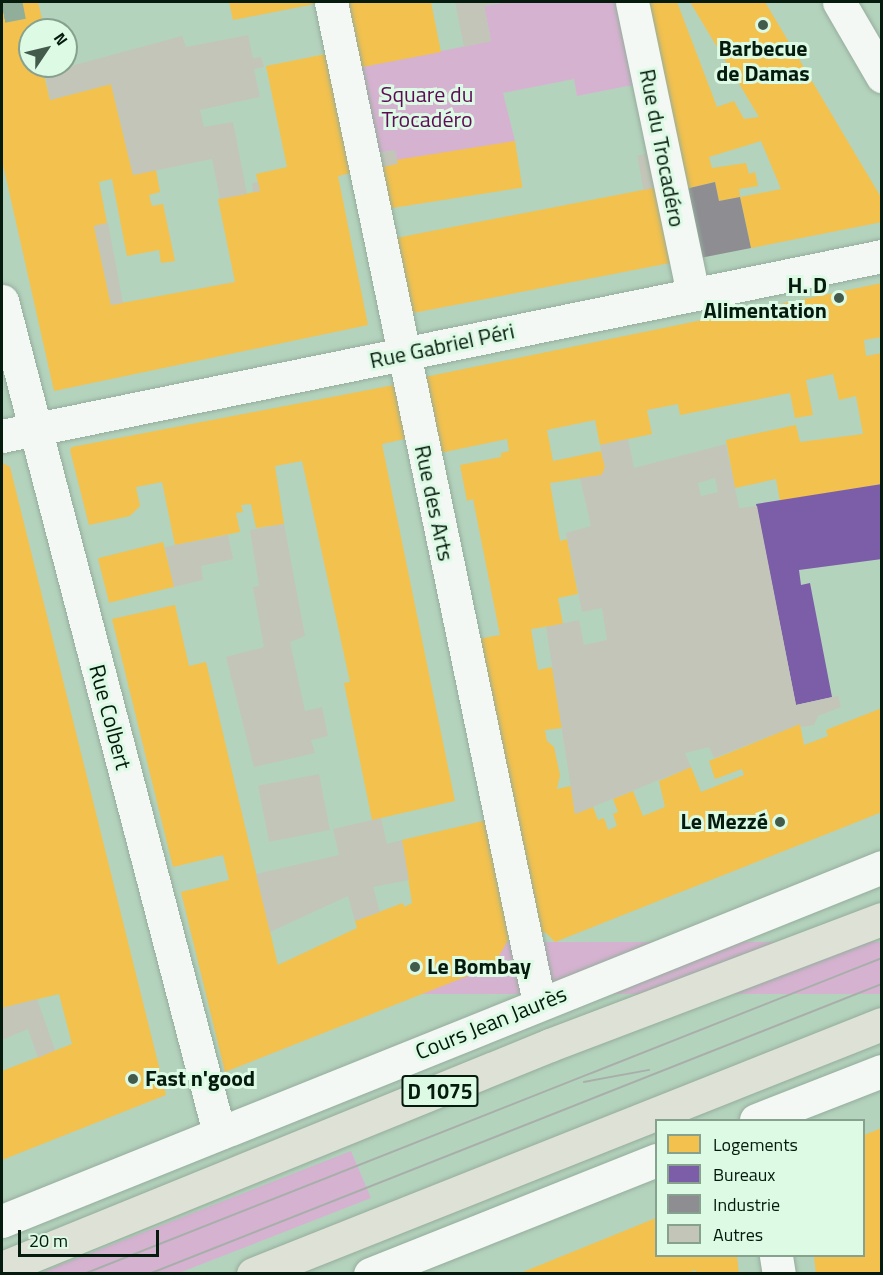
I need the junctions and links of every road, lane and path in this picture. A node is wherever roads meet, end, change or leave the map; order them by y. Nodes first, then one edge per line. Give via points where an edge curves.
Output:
1 (331, 2) edge
2 (632, 2) edge
3 (839, 2) edge
4 (882, 76) edge
5 (882, 256) edge
6 (693, 294) junction
7 (2, 301) edge
8 (403, 354) junction
9 (34, 430) junction
10 (2, 436) edge
11 (882, 867) edge
12 (882, 919) edge
13 (539, 1003) junction
14 (882, 1024) edge
15 (882, 1071) edge
16 (759, 1119) edge
17 (219, 1133) junction
18 (655, 1161) edge
19 (2, 1221) edge
20 (776, 1257) edge
21 (2, 1268) edge
22 (253, 1274) edge
23 (370, 1274) edge
24 (779, 1274) edge

1 - 8 street, Rue des Arts
2 - 6 street, Rue du Trocadéro
3 - 4 street
5 - 6 street, Rue Gabriel Péri
6 - 8 street, Rue Gabriel Péri
7 - 9 street, Rue Colbert
8 - 9 street, Rue Gabriel Péri
8 - 13 street, Rue des Arts
9 - 10 street, Rue Gabriel Péri
9 - 17 street, Rue Colbert
11 - 13 street, Cours Jean Jaurès
12 - 21 main road, Cours Jean Jaurès / D 1075 via 550,1045
13 - 17 street, Cours Jean Jaurès
14 - 22 main road
15 - 16 street
17 - 19 street, Cours Jean Jaurès
18 - 23 street
20 - 24 street

